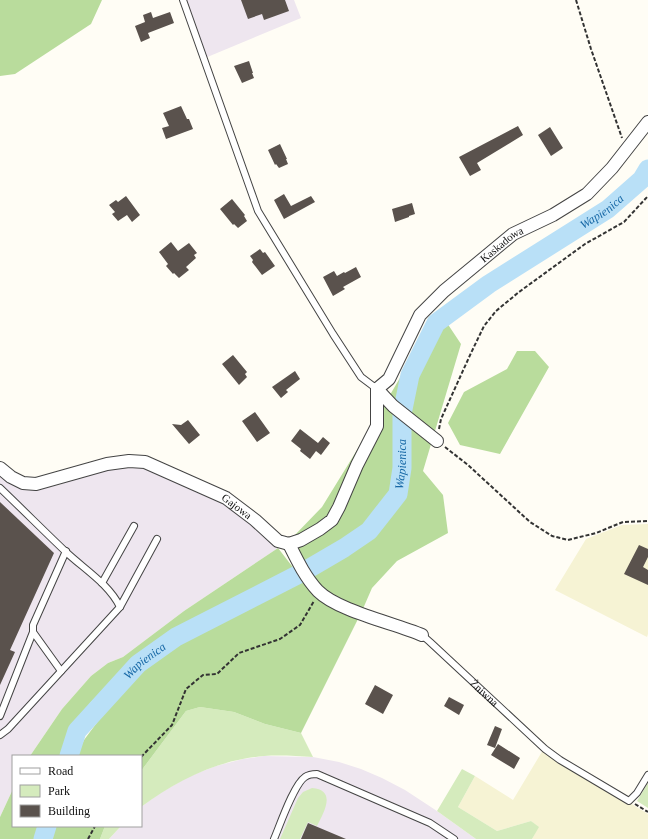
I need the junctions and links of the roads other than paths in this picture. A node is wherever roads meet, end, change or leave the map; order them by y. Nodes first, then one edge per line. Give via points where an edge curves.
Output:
1 (182, 0) edge
2 (648, 122) edge
3 (377, 389) junction
4 (437, 441) road end
5 (0, 468) edge
6 (0, 488) edge
7 (134, 526) dead end
8 (157, 539) dead end
9 (289, 544) junction
10 (66, 551) junction
11 (102, 583) junction
12 (120, 607) junction
13 (33, 632) junction
14 (422, 635) joint
15 (62, 671) junction
16 (0, 716) edge
17 (0, 735) edge
18 (648, 774) edge
19 (274, 839) edge
20 (454, 839) edge

1 - 3 lane via 258,211 361,377
2 - 3 street, Kaskadowa via 612,168 587,194 553,215 513,234 444,291 420,315 389,379
3 - 4 street via 393,406
3 - 9 street via 377,426 332,520 301,540
5 - 9 street, Gajowa via 11,478 23,483 36,484 107,464 145,462 226,498 278,541
6 - 10 lane
7 - 11 lane
8 - 12 lane
9 - 14 street, Żniwna via 303,572 317,590 337,603
10 - 11 lane
10 - 13 lane via 35,618
11 - 12 lane
12 - 15 lane
13 - 15 lane
13 - 16 lane
14 - 18 lane, Żniwna via 560,760 629,801
15 - 17 lane
19 - 20 lane via 301,780 317,774 430,823

